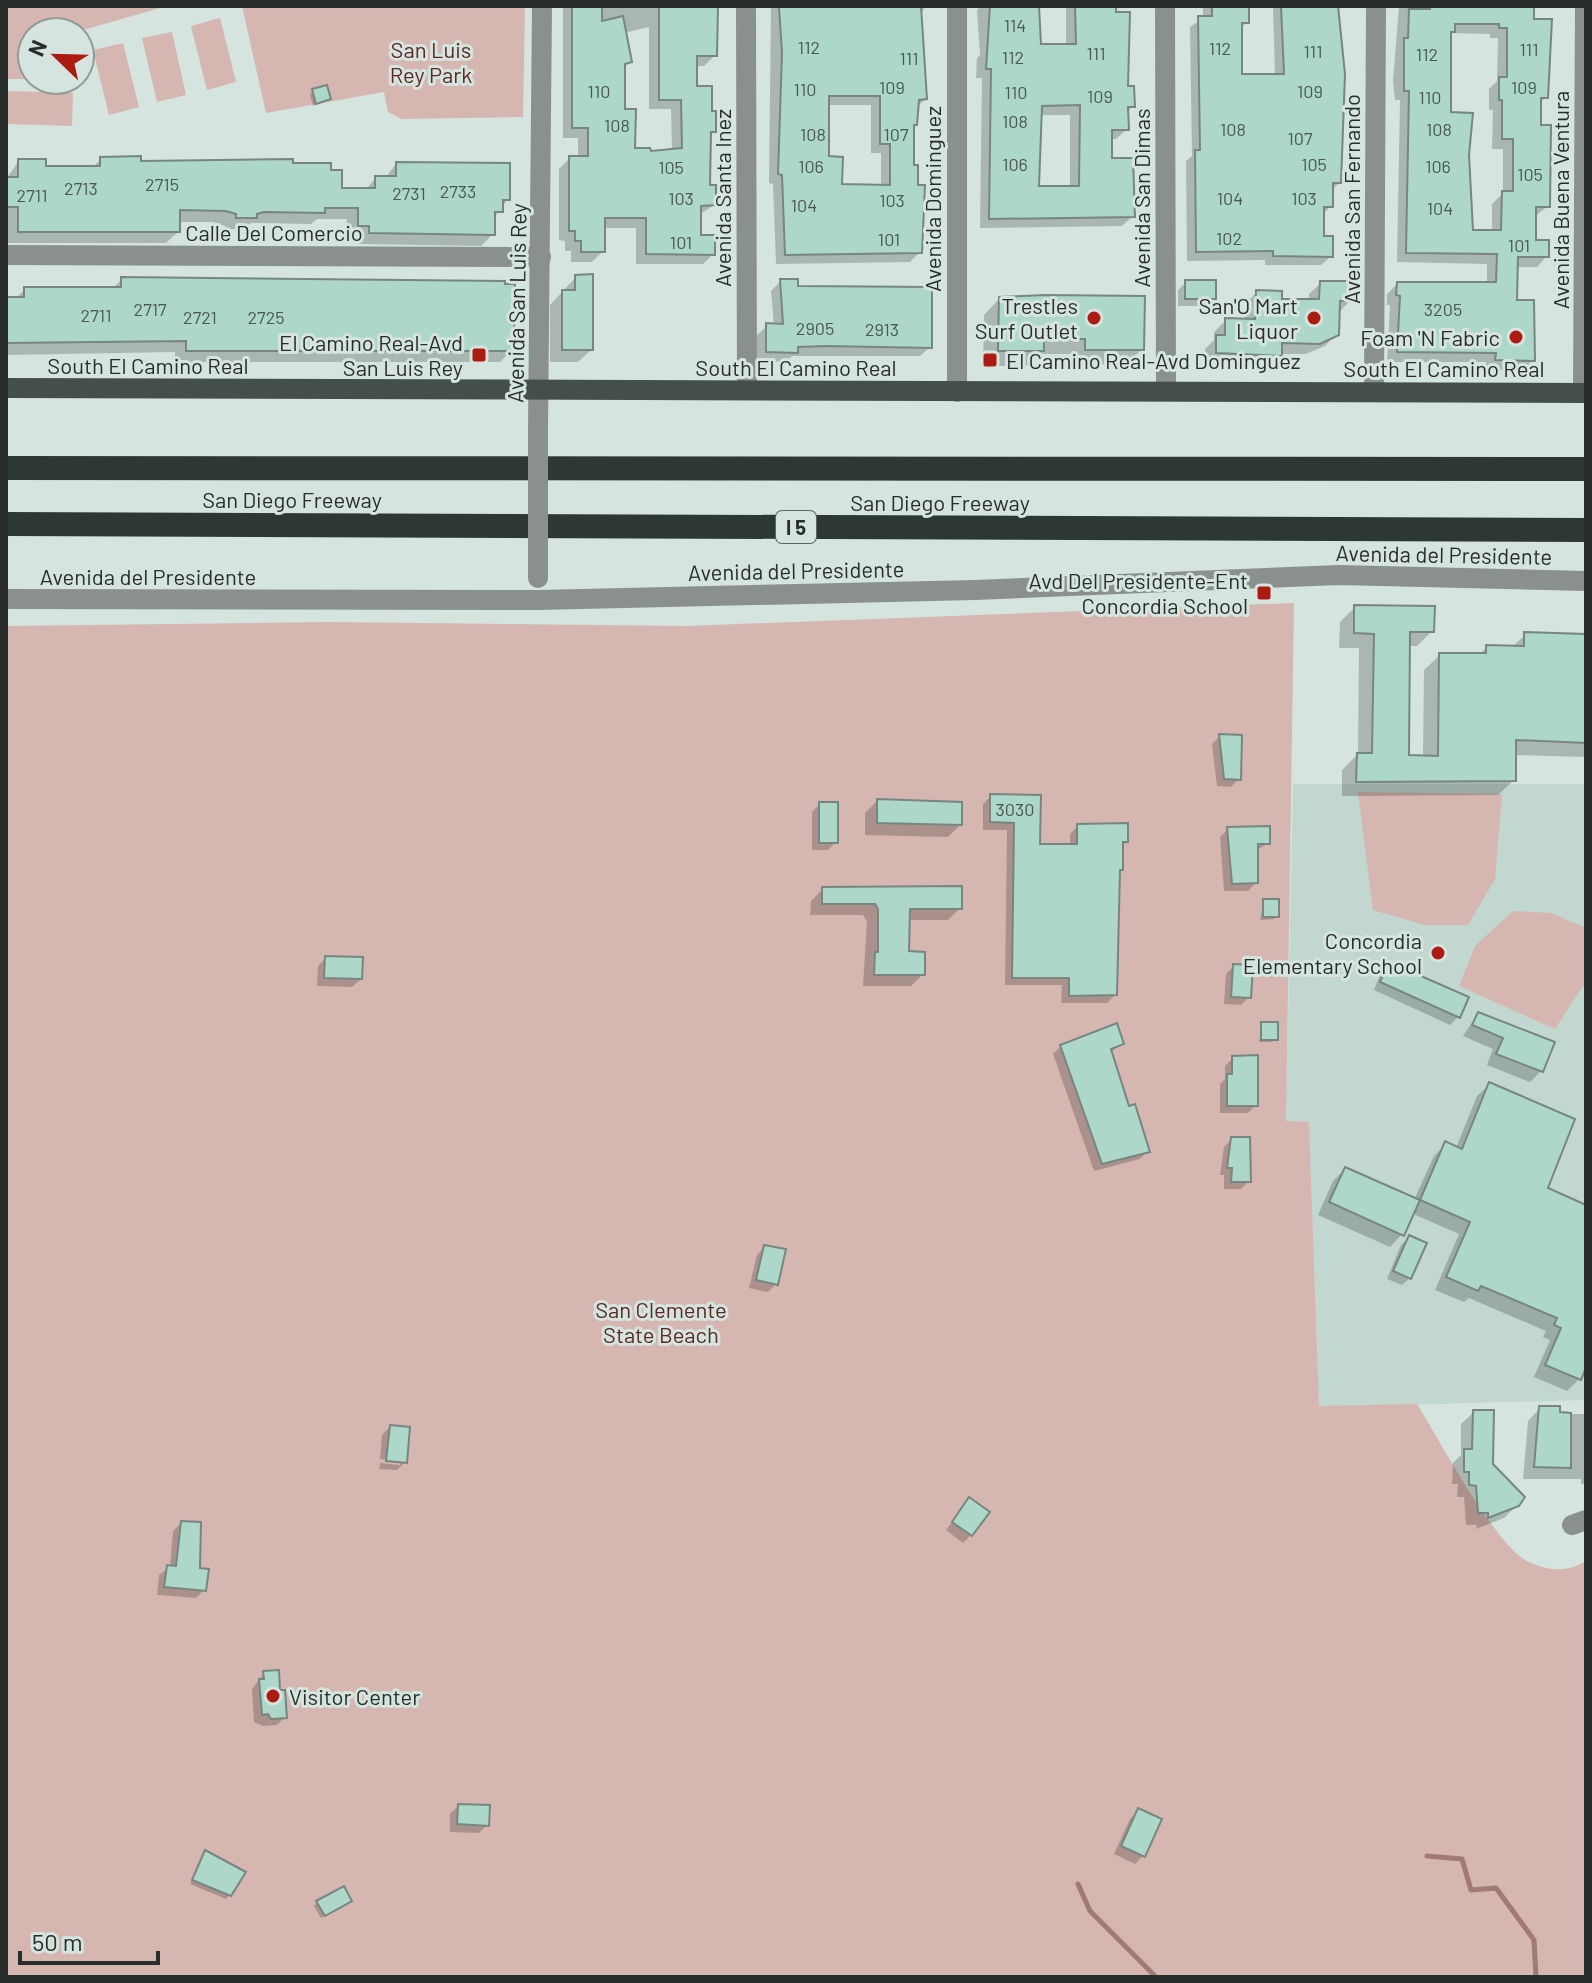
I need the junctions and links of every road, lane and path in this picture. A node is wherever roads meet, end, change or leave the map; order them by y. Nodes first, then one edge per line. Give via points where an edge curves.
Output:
1 (542, 6) edge
2 (746, 6) edge
3 (957, 6) edge
4 (1165, 6) edge
5 (1376, 6) edge
6 (1585, 6) edge
7 (6, 255) edge
8 (541, 257) junction
9 (6, 388) edge
10 (539, 390) junction
11 (747, 390) junction
12 (1166, 391) junction
13 (957, 392) junction
14 (1374, 392) junction
15 (1584, 393) edge
16 (6, 468) edge
17 (1586, 469) edge
18 (6, 524) edge
19 (1586, 530) edge
20 (1586, 581) edge
21 (6, 599) edge
22 (538, 600) junction

1 - 8 street, Avenida San Luis Rey
2 - 11 street, Avenida Santa Inez
3 - 13 street, Avenida Dominguez
4 - 12 street, Avenida San Dimas
5 - 14 street, Avenida San Fernando
6 - 15 street, Avenida Buena Ventura
7 - 8 street, Calle Del Comercio
8 - 10 street, Avenida San Luis Rey
9 - 10 main road, South El Camino Real
10 - 11 main road, South El Camino Real
10 - 22 street, Avenida San Luis Rey, bridge
11 - 13 main road, South El Camino Real
12 - 13 main road, South El Camino Real
12 - 14 main road, South El Camino Real
14 - 15 main road, South El Camino Real
16 - 17 highway, San Diego Freeway
18 - 19 highway, San Diego Freeway / I 5
20 - 22 street, Avenida del Presidente via 1339,575
21 - 22 street, Avenida del Presidente

